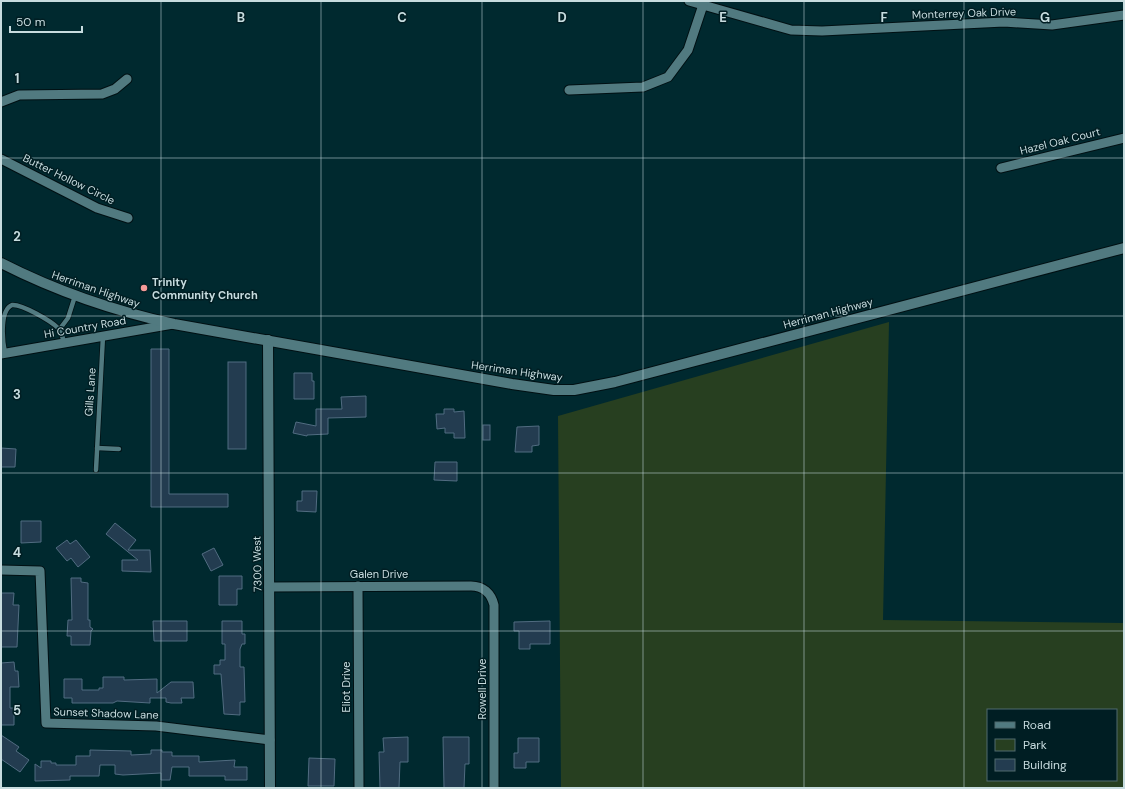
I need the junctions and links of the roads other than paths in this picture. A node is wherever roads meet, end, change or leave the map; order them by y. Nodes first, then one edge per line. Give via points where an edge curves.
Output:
1 (689, 1) edge
2 (703, 5) junction
3 (1124, 15) edge
4 (127, 79) dead end
5 (569, 90) dead end
6 (1, 102) edge
7 (1124, 138) edge
8 (1, 159) edge
9 (1002, 168) dead end
10 (128, 218) dead end
11 (1124, 248) edge
12 (1, 263) edge
13 (75, 296) junction
14 (174, 324) junction
15 (59, 330) junction
16 (103, 336) junction
17 (268, 340) junction
18 (64, 343) junction
19 (3, 354) edge
20 (97, 448) junction
21 (119, 449) dead end
22 (96, 470) dead end
23 (1, 570) edge
24 (269, 586) junction
25 (358, 586) junction
26 (487, 592) joint
27 (270, 740) junction
28 (270, 788) edge
29 (359, 788) edge
30 (494, 788) edge

1 - 2 street, Monterrey Oak Drive
2 - 3 street, Monterrey Oak Drive via 791,30 822,31 1004,22 1052,25
2 - 5 street via 688,50 668,77 643,87
4 - 6 street via 115,89 102,94 19,95
7 - 9 street, Hazel Oak Court
8 - 10 street, Butter Hollow Circle via 97,208
11 - 17 main road, Herriman Highway via 622,380 574,390 512,384
12 - 13 main road, Herriman Highway
13 - 14 main road, Herriman Highway via 127,313
13 - 15 lane via 68,318
14 - 16 street, Hi Country Road
14 - 17 main road, Herriman Highway
15 - 18 lane
15 - 19 lane via 24,307 16,304 9,306 1,317
16 - 18 street, Hi Country Road
16 - 20 lane, Gills Lane
17 - 24 main road, 7300 West
18 - 19 street, Hi Country Road
20 - 21 lane
20 - 22 lane, Gills Lane
23 - 27 street, Sunset Shadow Lane via 40,571 46,723 156,726
24 - 25 street, Galen Drive
24 - 27 main road, 7300 West
25 - 26 street, Galen Drive via 471,586
25 - 29 street, Eliot Drive
26 - 30 street, Rowell Drive via 494,605
27 - 28 main road, 7300 West

